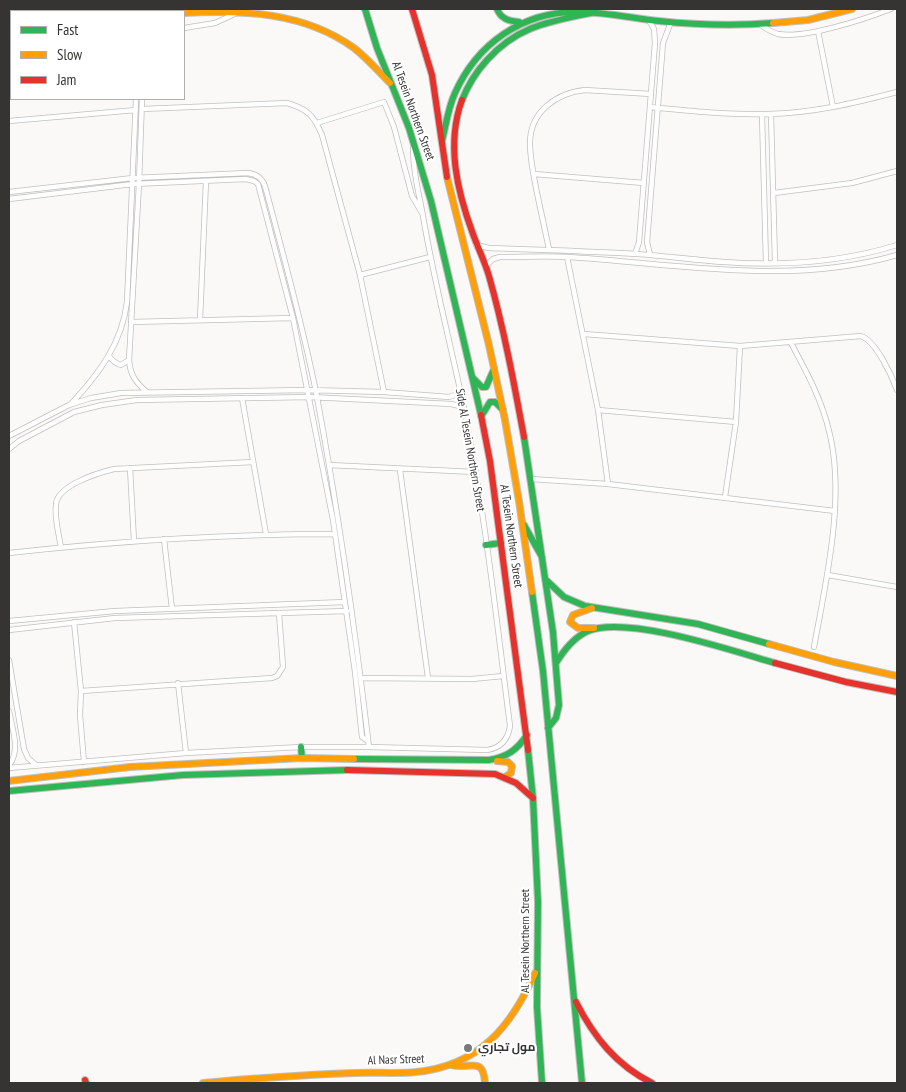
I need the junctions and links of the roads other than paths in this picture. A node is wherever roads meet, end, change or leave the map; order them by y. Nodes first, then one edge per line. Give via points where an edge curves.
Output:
1 (28, 9) edge
2 (269, 9) edge
3 (365, 9) edge
4 (412, 9) edge
5 (497, 9) edge
6 (852, 9) edge
7 (891, 9) edge
8 (9, 10) edge
9 (241, 11) junction
10 (253, 11) junction
11 (835, 12) edge
12 (185, 13) edge
13 (591, 13) junction
14 (648, 19) junction
15 (519, 22) junction
16 (671, 22) junction
17 (761, 25) junction
18 (185, 28) edge
19 (818, 31) junction
20 (390, 83) junction
21 (897, 92) edge
22 (651, 94) junction
23 (136, 100) edge
24 (142, 100) edge
25 (650, 107) junction
26 (658, 108) junction
27 (833, 108) junction
28 (142, 109) junction
29 (136, 110) junction
30 (762, 114) junction
31 (771, 114) junction
32 (9, 121) edge
33 (317, 122) junction
34 (413, 140) junction
35 (441, 142) junction
36 (897, 171) edge
37 (534, 174) junction
38 (133, 181) junction
39 (139, 181) junction
40 (206, 181) junction
41 (644, 183) junction
42 (9, 192) edge
43 (774, 193) junction
44 (9, 198) edge
45 (422, 214) junction
46 (476, 245) junction
47 (897, 245) edge
48 (549, 249) junction
49 (635, 254) junction
50 (650, 255) junction
51 (844, 256) junction
52 (896, 256) edge
53 (430, 257) junction
54 (567, 257) junction
55 (766, 263) junction
56 (775, 263) junction
57 (486, 266) junction
58 (846, 266) junction
59 (360, 275) junction
60 (293, 318) junction
61 (200, 320) junction
62 (131, 322) junction
63 (584, 334) junction
64 (791, 343) junction
65 (740, 346) junction
66 (109, 356) junction
67 (129, 360) junction
68 (494, 368) junction
69 (473, 378) junction
70 (308, 390) junction
71 (315, 390) junction
72 (897, 390) edge
73 (147, 392) junction
74 (384, 392) junction
75 (461, 394) junction
76 (310, 397) junction
77 (316, 397) junction
78 (242, 398) junction
79 (69, 406) junction
80 (464, 407) junction
81 (503, 410) junction
82 (598, 410) junction
83 (482, 415) junction
84 (736, 422) junction
85 (9, 436) edge
86 (9, 449) edge
87 (253, 462) junction
88 (329, 465) junction
89 (130, 468) junction
90 (400, 470) junction
91 (475, 472) junction
92 (531, 480) junction
93 (608, 484) junction
94 (724, 497) junction
95 (834, 511) junction
96 (522, 520) junction
97 (266, 534) junction
98 (335, 534) junction
99 (164, 539) junction
100 (134, 541) junction
101 (501, 542) junction
102 (486, 545) junction
103 (61, 548) junction
104 (9, 554) edge
105 (542, 557) junction
106 (343, 567) junction
107 (828, 575) junction
108 (546, 580) junction
109 (897, 587) edge
110 (345, 602) junction
111 (592, 608) junction
112 (172, 609) junction
113 (347, 611) junction
114 (279, 612) junction
115 (9, 621) edge
116 (74, 622) junction
117 (595, 629) junction
118 (9, 630) edge
119 (814, 647) dead end
120 (9, 660) edge
121 (556, 663) junction
122 (503, 676) junction
123 (897, 676) edge
124 (361, 678) junction
125 (428, 678) junction
126 (178, 683) junction
127 (81, 691) junction
128 (897, 692) edge
129 (9, 711) edge
130 (548, 728) junction
131 (527, 734) junction
132 (368, 741) junction
133 (301, 747) junction
134 (369, 747) junction
135 (186, 753) junction
136 (302, 758) junction
137 (489, 760) junction
138 (84, 762) junction
139 (36, 765) junction
140 (9, 767) edge
141 (130, 767) junction
142 (110, 769) junction
143 (506, 777) junction
144 (131, 779) junction
145 (9, 781) edge
146 (112, 781) junction
147 (9, 791) edge
148 (533, 798) junction
149 (538, 965) junction
150 (574, 997) junction
151 (450, 1065) junction
152 (243, 1079) junction
153 (204, 1083) edge
154 (253, 1083) edge
155 (485, 1083) edge
156 (542, 1083) edge
157 (582, 1083) edge
158 (652, 1083) edge

1 - 8 street
2 - 10 street
3 - 20 street, Al Tesein Northern Street
4 - 35 street, Al Tesein Northern Street via 432,74
5 - 15 street via 502,17
6 - 11 street
7 - 19 street
9 - 10 street
9 - 12 street
9 - 18 street via 215,23
10 - 20 street via 308,24 343,40
11 - 17 street
13 - 14 street
13 - 15 street via 556,13
13 - 46 street via 543,24 514,36 482,63 465,92 455,127 454,157
14 - 16 street
14 - 22 street via 655,35
15 - 35 street via 489,45 466,73 450,106
16 - 17 street
16 - 26 street via 663,42
17 - 19 street via 782,34
19 - 27 street
20 - 34 street, Al Tesein Northern Street
21 - 27 street
22 - 25 street
22 - 37 street via 585,90 552,101 536,119 531,134
23 - 29 street
24 - 28 street
25 - 26 street
25 - 41 street
26 - 30 street
26 - 50 street via 647,242
27 - 31 street
28 - 33 street via 287,103 299,106
28 - 39 street
29 - 32 street
29 - 38 street
30 - 31 street
30 - 55 street
31 - 43 street
33 - 45 street via 384,102 412,196
33 - 59 street
34 - 45 street, Side Al Tesein Northern Street via 414,171
34 - 69 street, Al Tesein Northern Street via 435,215
35 - 68 street, Al Tesein Northern Street via 452,206
36 - 43 street via 852,183
37 - 41 street
37 - 48 street
38 - 39 street
38 - 42 street
38 - 44 street
38 - 66 street via 125,316 121,333
39 - 40 street
39 - 62 street
39 - 71 street via 248,173 262,180 293,290
40 - 60 street via 249,179 258,184
40 - 61 street
41 - 49 street via 639,245
43 - 56 street
45 - 53 street, Side Al Tesein Northern Street
46 - 48 street
46 - 57 street
47 - 51 street
48 - 49 street
49 - 50 street
50 - 55 street
51 - 56 street
51 - 58 street
52 - 58 street
53 - 59 street
53 - 75 street, Side Al Tesein Northern Street
54 - 57 street via 500,257
54 - 58 street via 724,270 783,271
54 - 63 street
55 - 56 street
57 - 92 street via 513,378
59 - 74 street
60 - 61 street
60 - 70 street
61 - 62 street
62 - 67 street
63 - 65 street
63 - 82 street
64 - 65 street
64 - 72 street via 857,336 865,338 884,363
64 - 95 street via 816,391 830,431 837,480
65 - 84 street
66 - 67 street via 116,364
66 - 79 street
67 - 73 street via 133,377
68 - 69 street via 486,387
68 - 81 street, Al Tesein Northern Street
69 - 83 street, Al Tesein Northern Street
70 - 71 street
70 - 73 street
70 - 76 street
71 - 74 street
71 - 77 street
73 - 79 street via 105,395
74 - 75 street via 449,397
75 - 80 street, Side Al Tesein Northern Street
76 - 77 street
76 - 78 street
76 - 98 street
77 - 80 street
77 - 88 street
78 - 86 street via 137,400 93,407 65,416
78 - 87 street
79 - 85 street
80 - 91 street, Side Al Tesein Northern Street
81 - 83 street via 495,402 490,402
81 - 96 street, Al Tesein Northern Street
82 - 84 street
82 - 93 street
83 - 101 street, Al Tesein Northern Street
84 - 94 street
87 - 89 street
87 - 97 street
88 - 90 street
88 - 106 street
89 - 100 street
89 - 103 street via 92,475 58,497 56,510
90 - 91 street
90 - 125 street
91 - 102 street, Side Al Tesein Northern Street
92 - 93 street
92 - 105 street
93 - 94 street
94 - 95 street
95 - 107 street
96 - 105 street
96 - 130 street, Al Tesein Northern Street
97 - 98 street
97 - 99 street
98 - 106 street
99 - 100 street
99 - 112 street
100 - 103 street
101 - 102 street
101 - 131 street, Al Tesein Northern Street
102 - 122 street, Side Al Tesein Northern Street
103 - 104 street
105 - 108 street
106 - 110 street
106 - 124 street
107 - 109 street
107 - 119 street
108 - 111 street via 564,597
108 - 121 street
110 - 112 street
110 - 113 street
111 - 117 street via 573,615 570,622 577,628
111 - 123 street via 698,624
112 - 115 street
113 - 114 street
113 - 132 street via 362,737
114 - 116 street
114 - 126 street via 284,661 277,676
116 - 118 street
116 - 127 street
117 - 121 street via 574,640
117 - 128 street via 615,628 673,636
120 - 139 street via 24,749
121 - 130 street via 559,705 556,718
122 - 125 street
122 - 134 street, Side Al Tesein Northern Street via 510,726 503,743 493,749
124 - 125 street
124 - 132 street
126 - 127 street
126 - 135 street
127 - 138 street
129 - 140 street via 16,751
130 - 150 street, Al Tesein Northern Street
131 - 137 street via 508,756
131 - 148 street, Al Tesein Northern Street
132 - 134 street
133 - 134 street
133 - 135 street
133 - 136 street
135 - 138 street
136 - 137 street
136 - 141 street
137 - 143 street via 510,764 512,770
138 - 139 street
139 - 140 street
141 - 142 street
141 - 144 street via 127,772
142 - 145 street
142 - 146 street via 114,773
143 - 144 street via 371,770
143 - 148 street
144 - 146 street
146 - 147 street
148 - 149 street, Al Tesein Northern Street
149 - 151 street, Al Nasr Street via 524,1000 505,1026 476,1052
149 - 156 street, Al Tesein Northern Street
150 - 157 street, Al Tesein Northern Street
150 - 158 street via 588,1027 604,1049 630,1072
151 - 152 street, Al Nasr Street via 414,1073
151 - 155 street via 458,1068 478,1065 484,1072
152 - 153 street, Al Nasr Street
152 - 154 street

